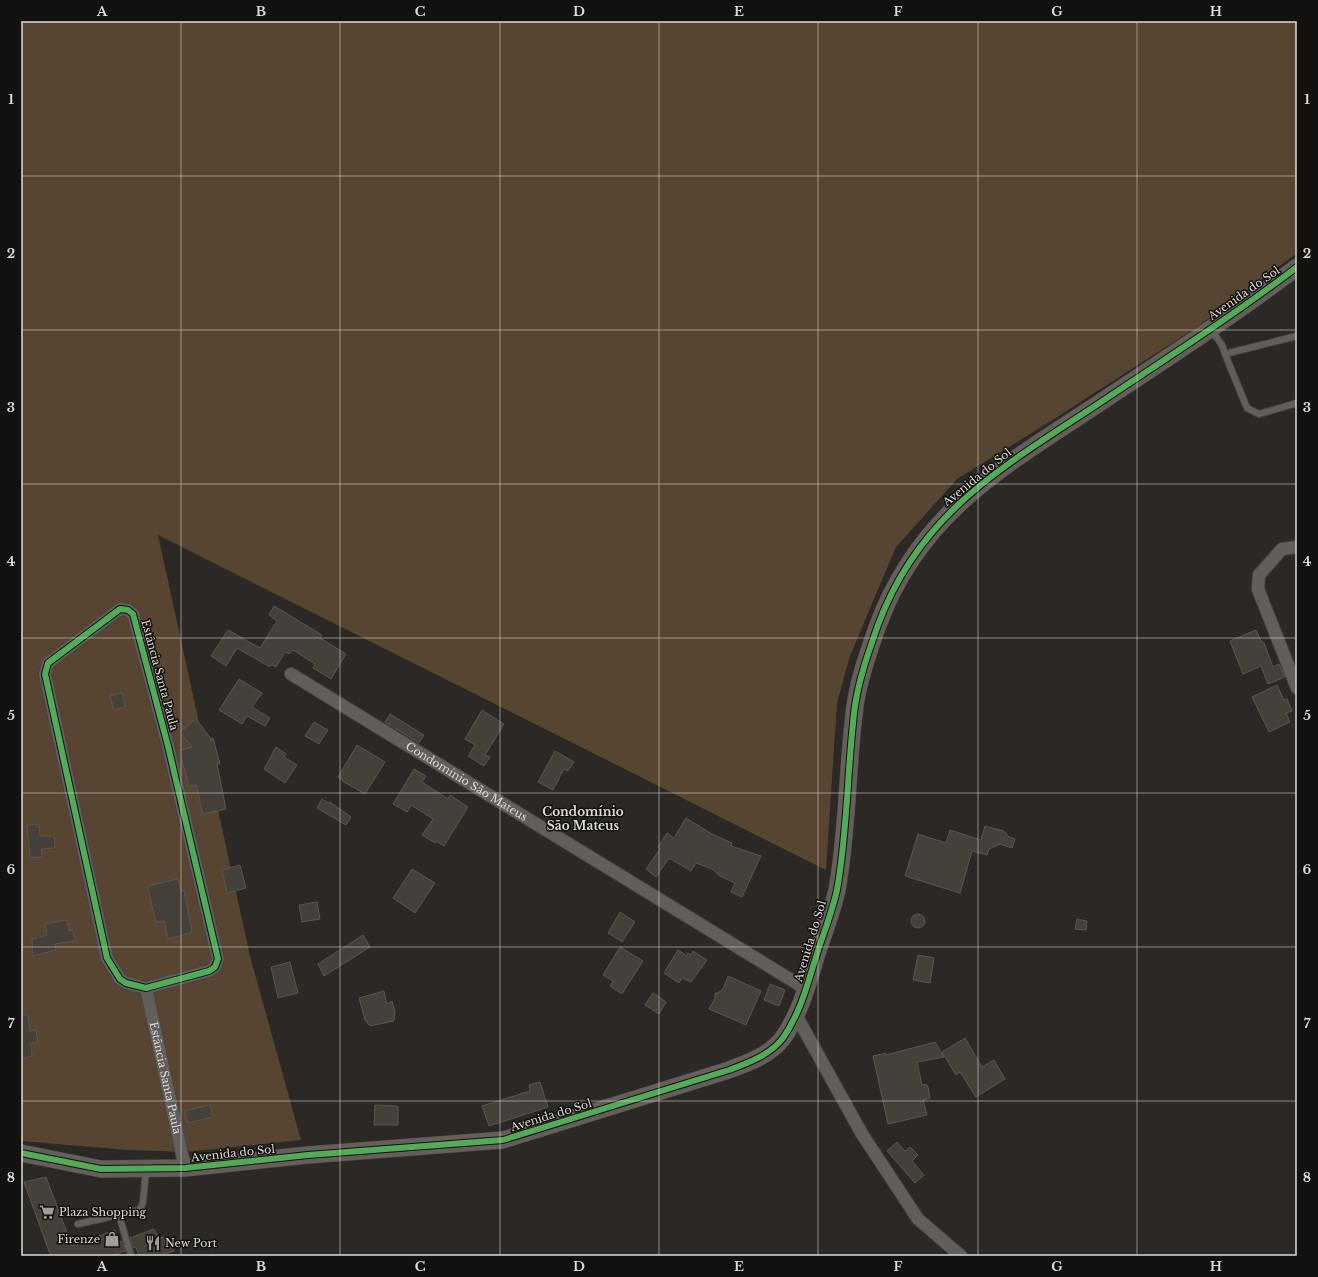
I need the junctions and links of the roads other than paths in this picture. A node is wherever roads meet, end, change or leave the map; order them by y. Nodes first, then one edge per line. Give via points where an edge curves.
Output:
1 (1297, 267) edge
2 (1210, 329) junction
3 (1297, 336) edge
4 (1225, 354) junction
5 (1297, 403) edge
6 (1297, 547) edge
7 (291, 674) dead end
8 (1297, 688) edge
9 (146, 988) junction
10 (806, 989) junction
11 (796, 1015) junction
12 (21, 1153) edge
13 (146, 1168) junction
14 (185, 1168) junction
15 (119, 1215) junction
16 (78, 1224) dead end
17 (130, 1256) edge
18 (961, 1256) edge

1 - 2 street, Avenida do Sol
2 - 4 lane via 1222,345
2 - 10 street, Avenida do Sol via 1023,453 967,496 933,529 893,588 864,665 856,705 836,892
3 - 4 lane
4 - 5 lane via 1247,408 1259,414
6 - 8 street via 1282,548 1258,575 1258,589
7 - 10 street, Condomínio São Mateus
9 - 9 street, Estância Santa Paula via 120,979 107,958 45,674 48,663 120,609 133,614 168,746 218,959 210,971
9 - 14 street, Estância Santa Paula
10 - 11 street, Avenida do Sol
11 - 14 street, Avenida do Sol via 782,1040 754,1061 618,1106 503,1140
11 - 18 street via 862,1134 918,1219
12 - 13 street, Avenida do Sol via 101,1169
13 - 14 street, Avenida do Sol
13 - 15 lane via 142,1207 140,1210
15 - 16 lane
15 - 17 lane

